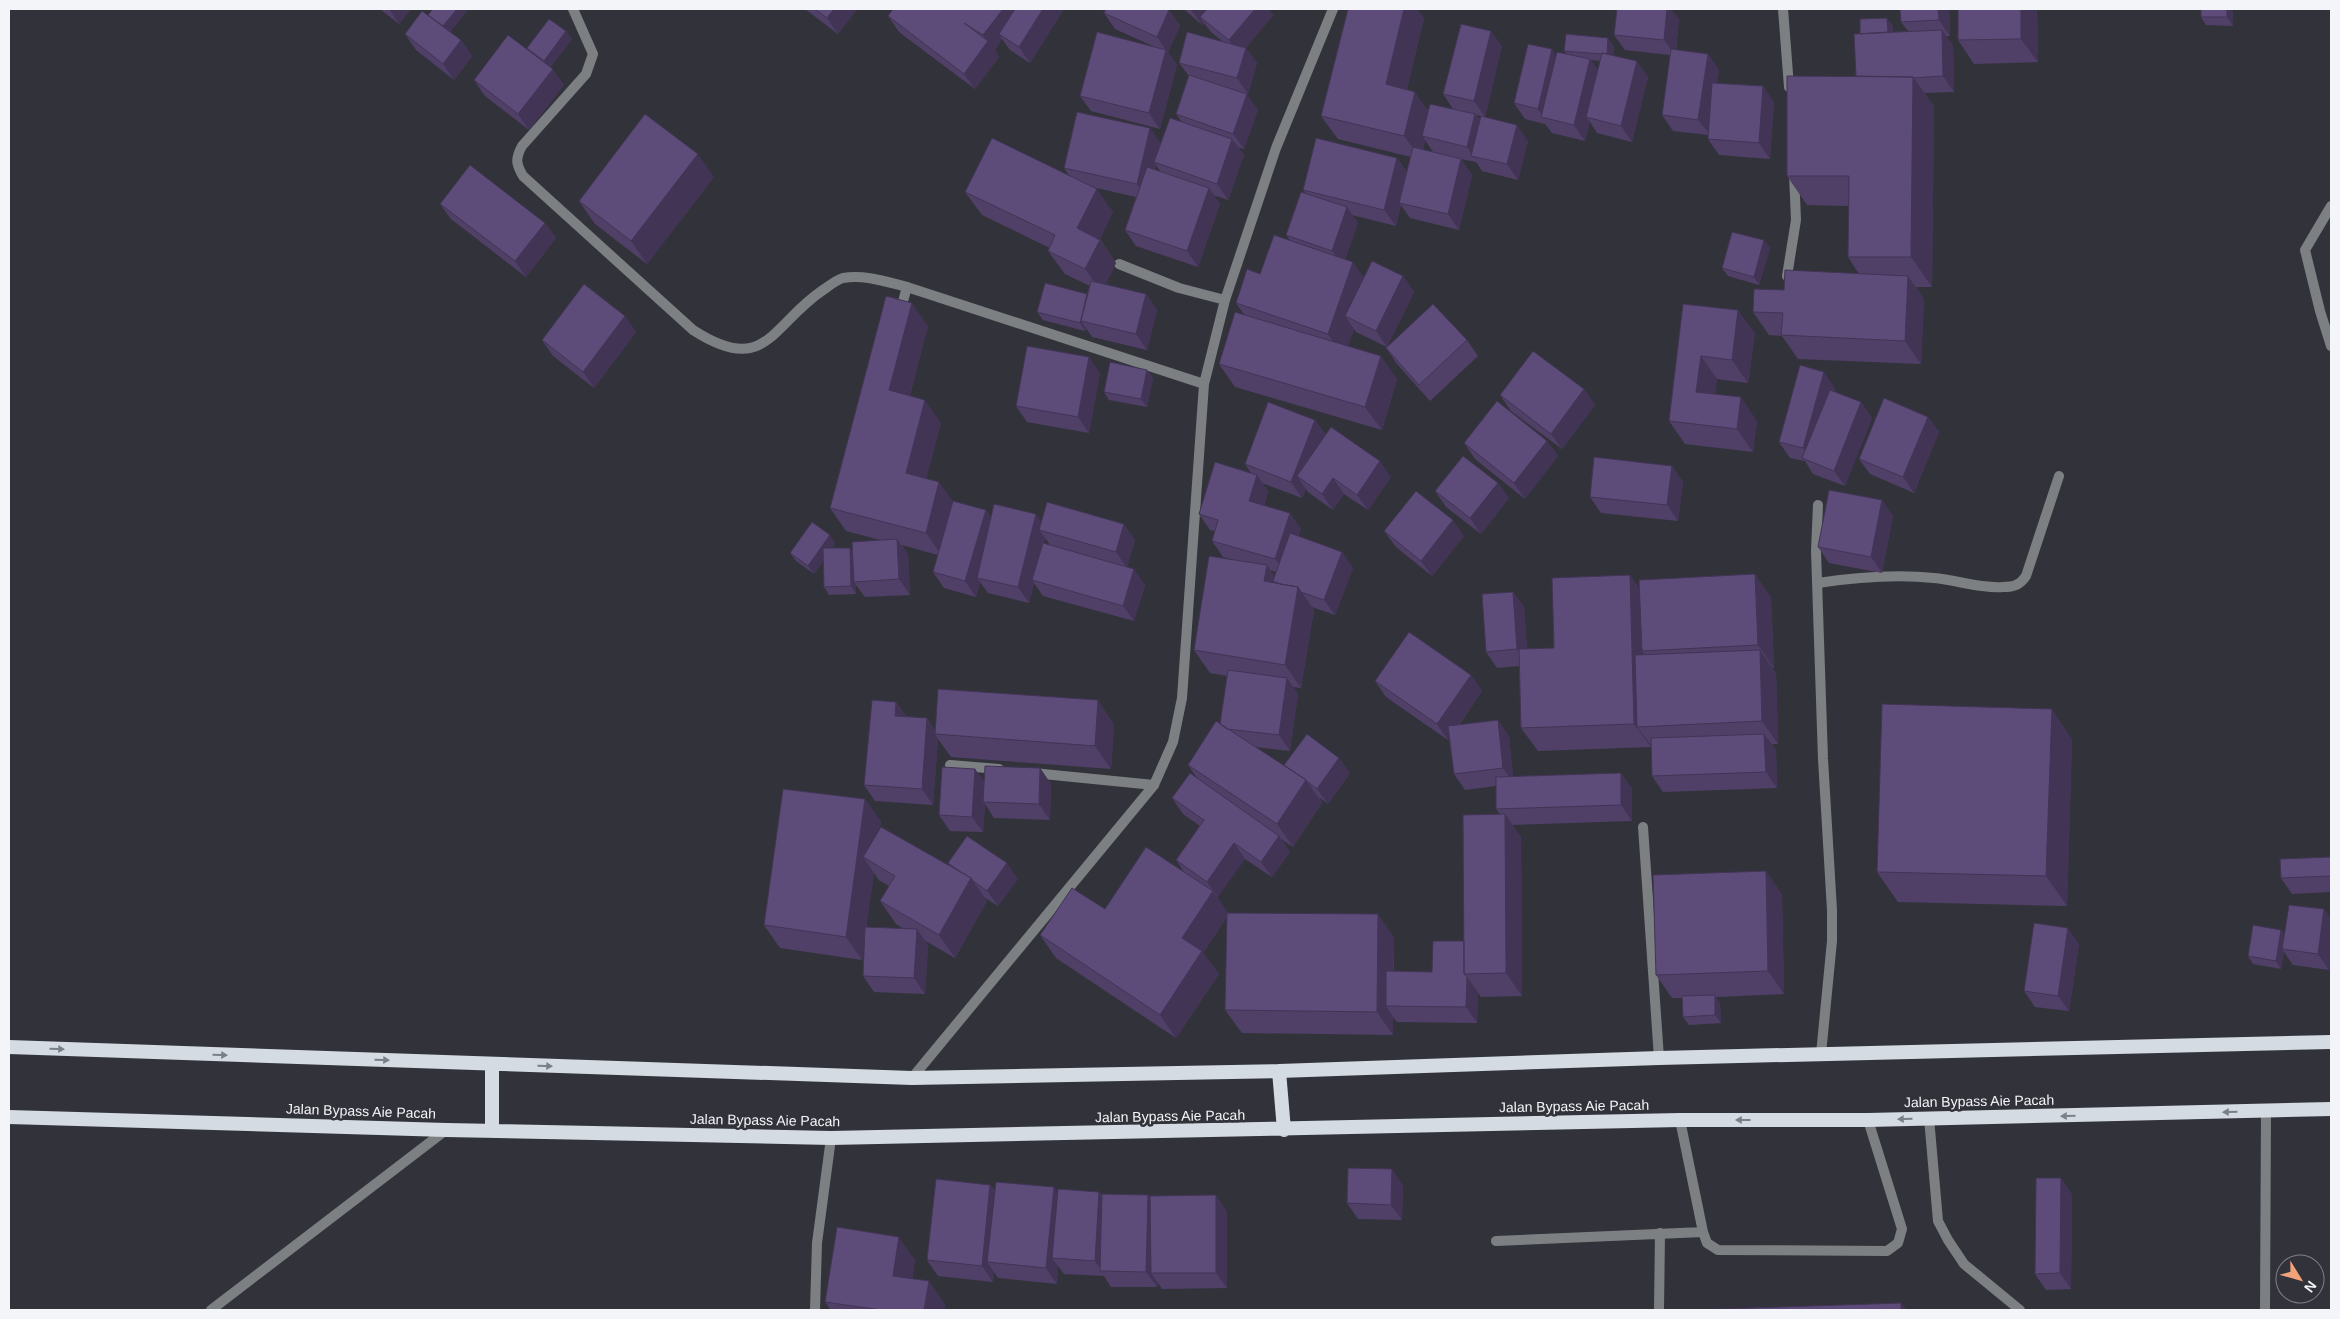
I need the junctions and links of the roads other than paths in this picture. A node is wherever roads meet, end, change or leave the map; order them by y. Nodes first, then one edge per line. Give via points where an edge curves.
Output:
1 (573, 9) edge
2 (1333, 9) edge
3 (1783, 9) edge
4 (1790, 98) edge
5 (1794, 164) edge
6 (2331, 206) edge
7 (1118, 264) dead end
8 (1804, 276) edge
9 (907, 287) junction
10 (1225, 300) junction
11 (896, 325) edge
12 (2331, 346) edge
13 (1204, 384) junction
14 (2059, 476) dead end
15 (1818, 505) dead end
16 (1818, 583) junction
17 (950, 765) edge
18 (1154, 785) junction
19 (1643, 827) dead end
20 (2331, 1042) edge
21 (9, 1048) edge
22 (1821, 1054) junction
23 (1659, 1058) junction
24 (492, 1064) junction
25 (1279, 1071) junction
26 (912, 1078) junction
27 (2331, 1109) edge
28 (2266, 1112) junction
29 (9, 1117) edge
30 (1929, 1118) junction
31 (1680, 1120) junction
32 (1868, 1120) junction
33 (446, 1130) junction
34 (1284, 1130) junction
35 (492, 1131) junction
36 (831, 1138) junction
37 (1703, 1232) junction
38 (1660, 1233) junction
39 (1496, 1241) dead end
40 (211, 1310) edge
41 (815, 1310) edge
42 (1659, 1310) edge
43 (2020, 1310) edge
44 (2265, 1310) edge

1 - 9 street via 593,54 590,66 522,146 516,165 523,176 693,330 712,343 731,350 750,349 778,333 794,314 841,278 874,278
2 - 10 street via 1276,148
3 - 4 street
5 - 8 street via 1796,220 1787,276
6 - 12 street via 2306,250
7 - 10 street via 1179,288
9 - 11 street
9 - 13 street
10 - 13 street
13 - 18 street via 1182,698 1173,742
14 - 16 street via 2022,583 2000,588 1892,574
15 - 16 street
16 - 22 street via 1826,833 1832,910
17 - 18 street
18 - 26 street
19 - 23 street
20 - 22 highway
21 -> 24 highway
22 - 23 highway
23 - 25 highway
24 -> 26 highway
24 - 35 highway
25 - 26 highway
25 - 34 highway
27 - 28 highway, Jalan Bypass Aie Pacah
28 -> 30 highway, Jalan Bypass Aie Pacah
28 - 44 street
29 - 33 highway, Jalan Bypass Aie Pacah
30 -> 32 highway, Jalan Bypass Aie Pacah
30 - 43 street via 1938,1221 1964,1264
32 -> 31 highway, Jalan Bypass Aie Pacah
31 - 34 highway, Jalan Bypass Aie Pacah
31 - 37 street
32 - 37 street via 1902,1229 1898,1243 1887,1252 1718,1250 1708,1243
33 - 35 highway, Jalan Bypass Aie Pacah
33 - 40 street
34 - 36 highway, Jalan Bypass Aie Pacah
35 - 36 highway, Jalan Bypass Aie Pacah
36 - 41 street via 817,1243
37 - 38 street
38 - 39 street
38 - 42 street

